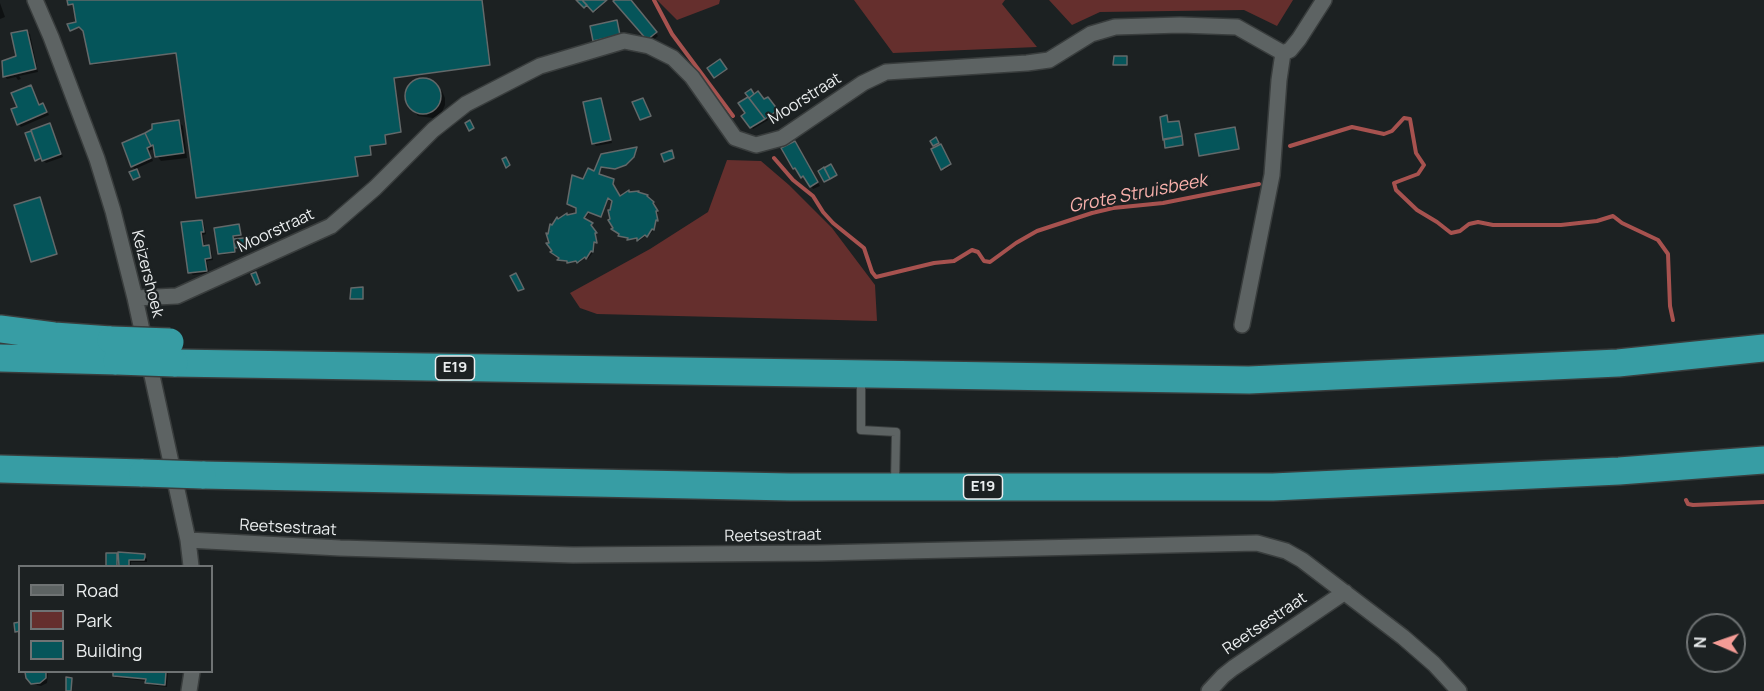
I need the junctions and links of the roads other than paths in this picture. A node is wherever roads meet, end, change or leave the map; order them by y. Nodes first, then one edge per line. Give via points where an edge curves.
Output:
1 (35, 0) edge
2 (1324, 0) edge
3 (1282, 53) junction
4 (135, 298) junction
5 (1242, 325) dead end
6 (0, 329) edge
7 (1764, 348) edge
8 (114, 350) junction
9 (0, 358) edge
10 (861, 374) junction
11 (1764, 460) edge
12 (0, 469) edge
13 (894, 487) junction
14 (188, 540) junction
15 (191, 565) edge
16 (1345, 592) junction
17 (192, 673) edge
18 (189, 691) edge
19 (1209, 691) edge
20 (1459, 691) edge

1 - 4 street, Keizershoek via 97,159
2 - 3 street via 1299,39
3 - 4 street, Moorstraat via 1237,27 1115,27 1091,33 1049,60 886,72 863,83 782,138 756,145 735,138 692,77 673,58 649,46 624,41 540,66 466,104 331,226 177,297
3 - 5 street via 1272,175
4 - 14 street, Keizershoek
6 - 8 highway
7 - 10 highway, E19 via 1618,363 1249,380
8 - 9 highway, E19
8 - 10 highway, E19, bridge via 172,352 219,364
10 - 13 lane via 861,430 896,432
11 - 13 highway, E19 via 1619,471 1273,487
12 - 13 highway, E19, bridge
14 - 15 street, Keizershoek
14 - 16 street, Reetsestraat via 573,555 1257,543 1286,551
16 - 19 street, Reetsestraat via 1222,676
16 - 20 street, Reetsestraat via 1403,637
17 - 18 street

